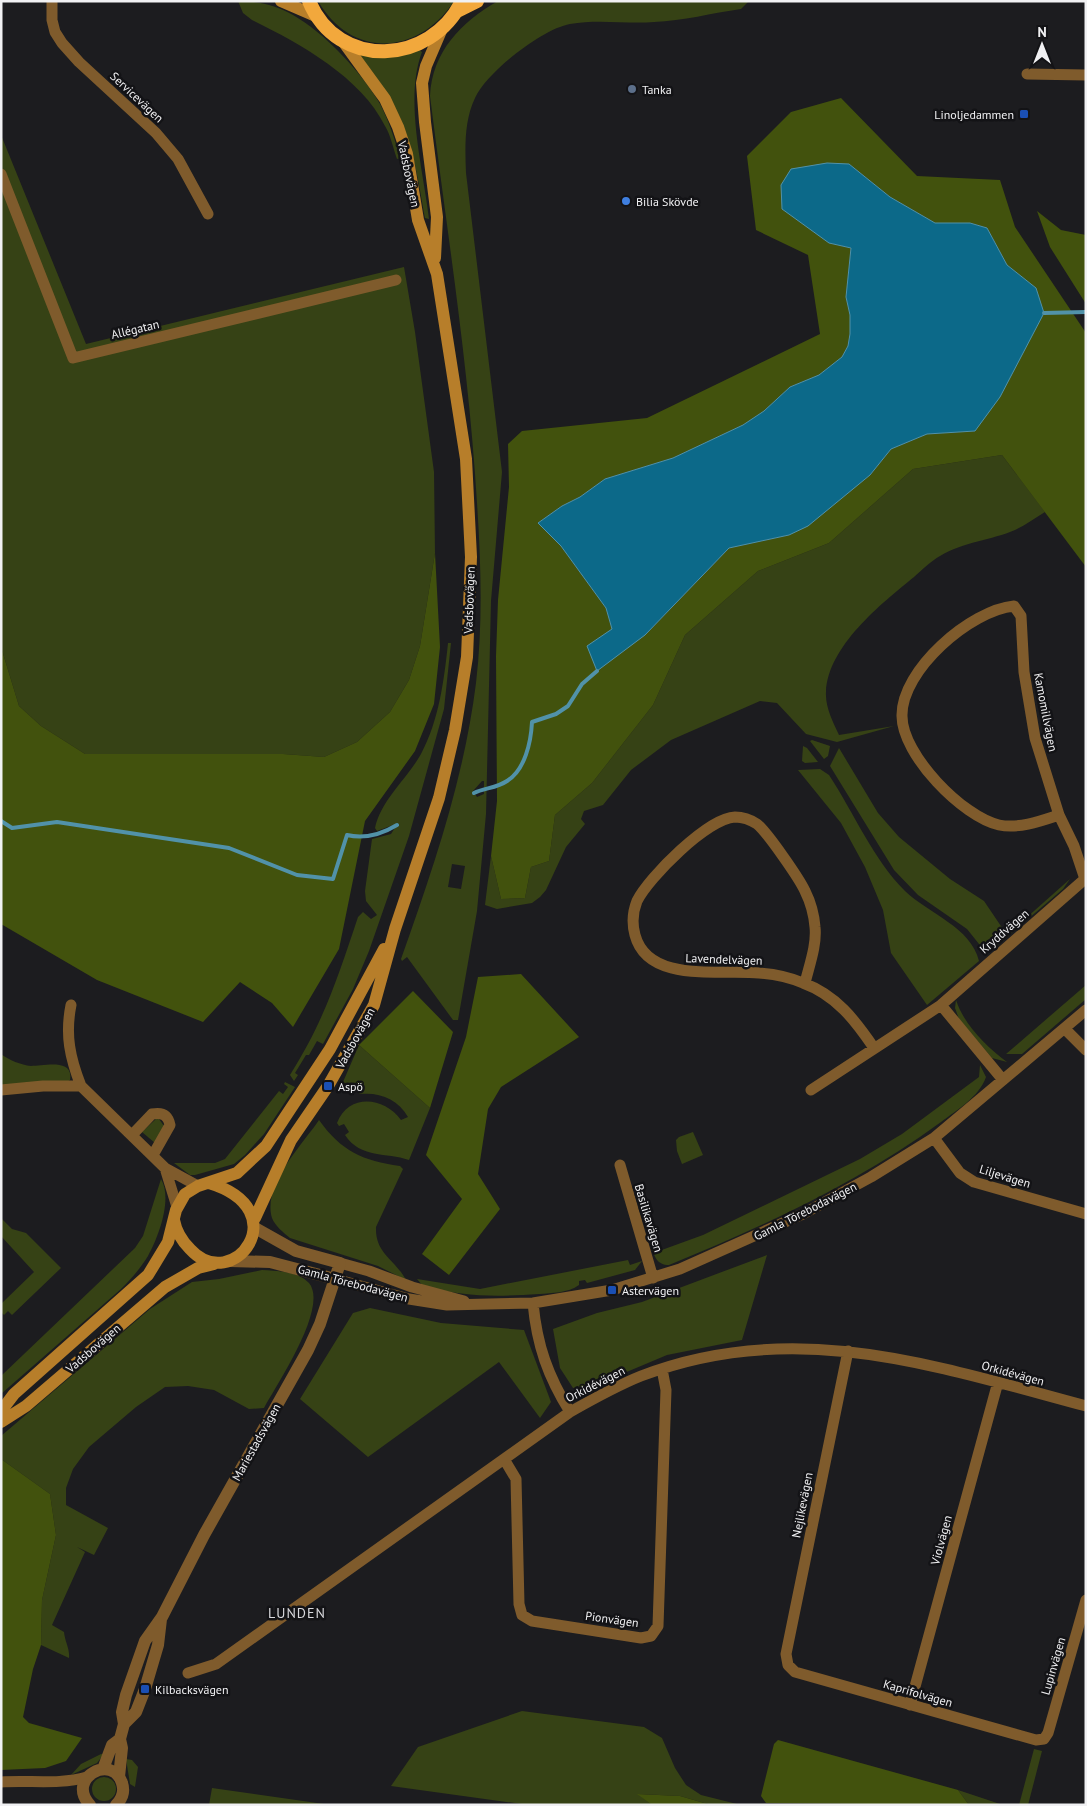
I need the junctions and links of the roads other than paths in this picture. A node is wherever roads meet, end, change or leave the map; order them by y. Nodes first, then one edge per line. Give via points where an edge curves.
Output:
1 (52, 1) edge
2 (281, 1) edge
3 (310, 1) edge
4 (477, 1) edge
5 (460, 6) edge
6 (318, 17) junction
7 (441, 31) junction
8 (342, 40) junction
9 (1027, 74) dead end
10 (1086, 75) edge
11 (1, 174) edge
12 (208, 214) dead end
13 (435, 263) junction
14 (396, 280) dead end
15 (1059, 815) junction
16 (1085, 879) edge
17 (395, 929) junction
18 (805, 983) junction
19 (71, 1005) dead end
20 (941, 1005) junction
21 (1086, 1010) edge
22 (1065, 1028) junction
23 (874, 1048) junction
24 (1086, 1050) edge
25 (1003, 1080) junction
26 (81, 1086) junction
27 (1, 1090) edge
28 (811, 1090) dead end
29 (132, 1135) junction
30 (934, 1138) junction
31 (153, 1154) junction
32 (620, 1165) dead end
33 (165, 1168) junction
34 (204, 1184) junction
35 (177, 1206) junction
36 (1086, 1214) edge
37 (174, 1220) junction
38 (255, 1223) junction
39 (230, 1260) junction
40 (340, 1263) junction
41 (214, 1264) junction
42 (653, 1278) junction
43 (336, 1279) junction
44 (533, 1303) junction
45 (475, 1304) junction
46 (848, 1351) junction
47 (662, 1370) junction
48 (998, 1382) junction
49 (1086, 1406) edge
50 (1, 1411) edge
51 (570, 1412) junction
52 (1, 1422) edge
53 (504, 1459) junction
54 (1086, 1600) edge
55 (788, 1665) joint
56 (188, 1673) dead end
57 (910, 1705) junction
58 (120, 1739) junction
59 (1044, 1739) joint
60 (102, 1769) junction
61 (87, 1777) junction
62 (119, 1777) junction
63 (1, 1782) edge
64 (66, 1783) junction
65 (87, 1800) edge
66 (116, 1805) edge

1 - 12 street, Servicevägen via 52,20 62,43 78,62 156,133 178,159
2 - 6 main road
3 - 6 highway
4 - 5 highway
5 - 7 highway
6 - 8 highway
7 - 8 highway via 414,47 393,52 372,51
7 - 13 main road, Vadsbovägen via 422,83 437,217
8 - 13 main road, Vadsbovägen via 384,99 398,127 407,154 418,220
9 - 10 street
11 - 14 street, Allégatan via 73,358
13 - 17 main road, Vadsbovägen via 466,460 471,557 468,634 462,692 439,798
15 - 15 street, Kamomillvägen via 1028,824 1001,825 979,818 928,772 903,728 905,697 923,665 948,639 1000,607 1014,606 1021,616 1028,702
15 - 16 street, Kamomillvägen
16 - 20 street, Kryddvägen
17 - 34 main road, Vadsbovägen via 330,1049 266,1146 237,1173
17 - 38 main road, Vadsbovägen via 374,1004 328,1086 291,1140
18 - 18 street, Lavendelvägen via 816,930 812,908 804,889 771,841 758,824 748,819 724,819 691,841 659,870 636,903 633,914 635,935 642,950 661,965 678,971 759,973
18 - 23 street, Lavendelvägen via 840,1006
19 - 26 street via 67,1037 70,1059
20 - 23 street, Kryddvägen
20 - 25 street
21 - 22 street, Gamla Törebodavägen
22 - 24 street
22 - 25 street, Gamla Törebodavägen
23 - 28 street, Kryddvägen
25 - 30 street, Gamla Törebodavägen
26 - 27 street
26 - 29 street
29 - 31 street
29 - 31 street via 152,1114 167,1117 170,1125
30 - 36 street, Liljevägen via 960,1173 974,1182
30 - 42 street, Gamla Törebodavägen via 803,1214
31 - 33 street
32 - 42 street, Basilikavägen
33 - 34 street
33 - 35 street
34 - 35 main road via 186,1194
34 - 38 main road via 233,1193 246,1205
35 - 37 main road
37 - 41 main road via 188,1247 200,1258
37 - 50 main road, Vadsbovägen via 168,1242 148,1274 14,1394
38 - 39 main road via 252,1240 245,1250
38 - 40 street, Gamla Törebodavägen via 296,1251
39 - 41 main road
39 - 43 street, Gamla Törebodavägen via 270,1262
40 - 43 street, Mariestadsvägen
40 - 45 street, Gamla Törebodavägen via 412,1288
41 - 52 main road, Vadsbovägen via 198,1268 165,1288 26,1406
42 - 44 street, Gamla Törebodavägen via 591,1295
43 - 45 street, Gamla Törebodavägen via 409,1298 448,1305
43 - 58 street, Mariestadsvägen via 308,1350 162,1617 145,1688 136,1712 124,1724
44 - 45 street, Gamla Törebodavägen
44 - 51 street via 542,1354 551,1380
46 - 47 street, Orkidévägen via 779,1348 703,1358
46 - 48 street, Orkidévägen via 895,1358
46 - 55 street, Nejlikevägen via 786,1654
47 - 51 street, Orkidévägen via 603,1394
47 - 53 street, Pionvägen via 666,1390 658,1626 651,1636 641,1638 541,1622 522,1615 519,1604 516,1479
48 - 49 street, Orkidévägen
48 - 57 street, Violvägen
51 - 53 street, Orkidévägen
53 - 56 street, Orkidévägen via 216,1664
54 - 59 street, Lupinvägen
55 - 57 street, Kaprifolvägen via 795,1672
57 - 59 street, Kaprifolvägen via 1036,1740
58 - 60 street, Mariestadsvägen via 112,1745
58 - 62 street, Mariestadsvägen
60 - 61 street
60 - 62 street
61 - 64 street
61 - 65 street via 83,1789
62 - 66 street, Mariestadsvägen via 123,1789
63 - 64 street
64 - 65 street

